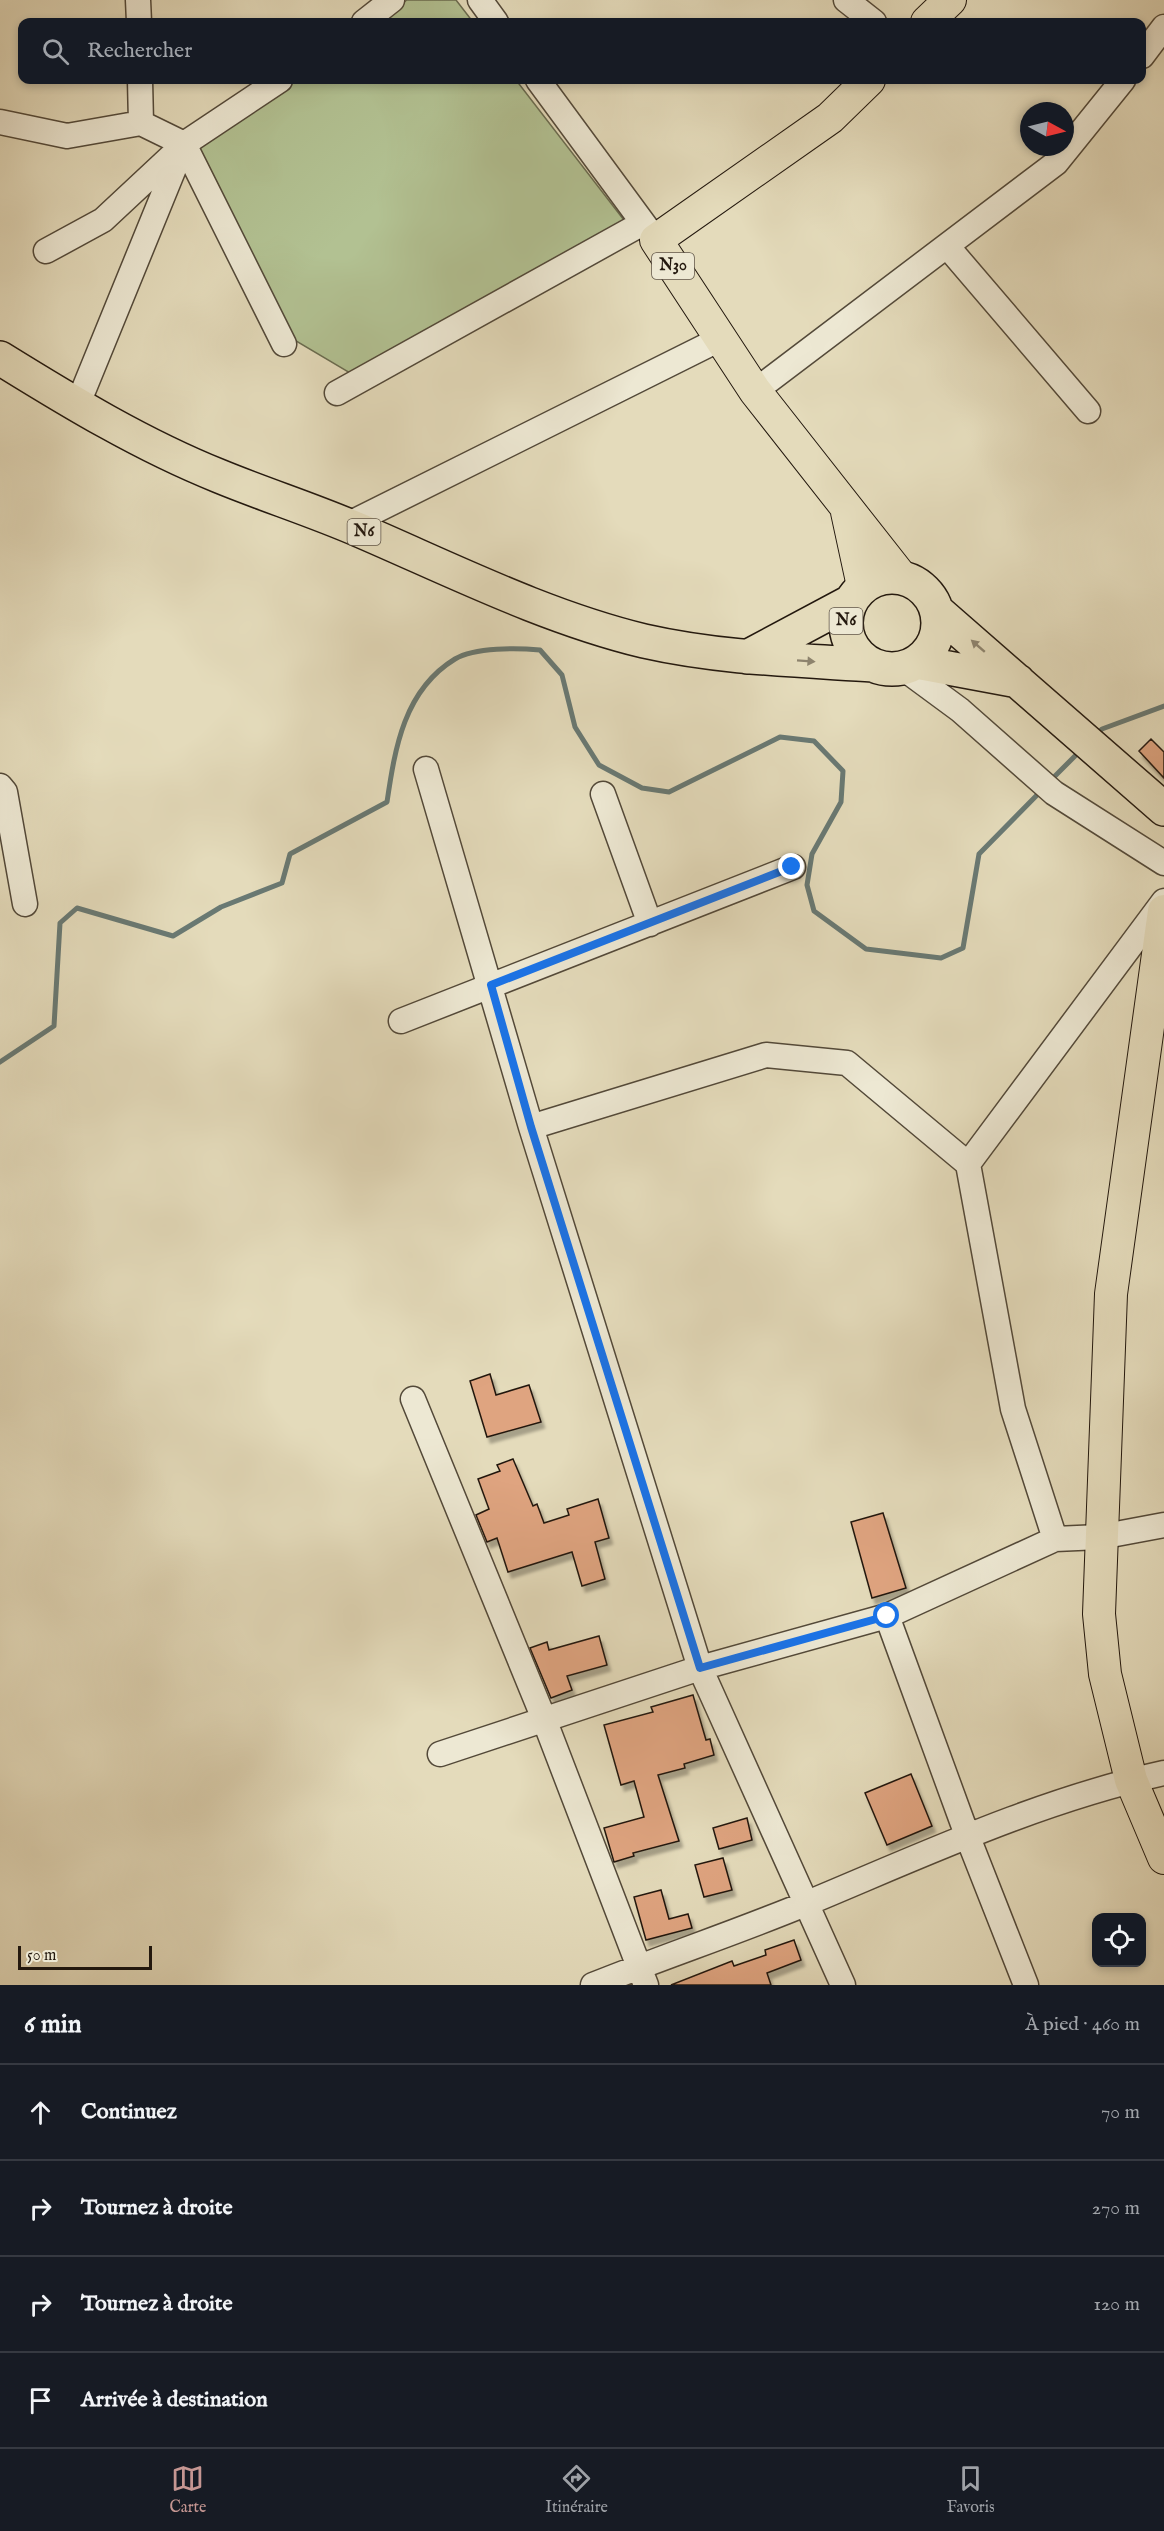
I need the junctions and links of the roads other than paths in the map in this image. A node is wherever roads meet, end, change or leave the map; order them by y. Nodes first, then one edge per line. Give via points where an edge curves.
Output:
1 (138, 0) edge
2 (392, 0) edge
3 (480, 0) edge
4 (846, 0) edge
5 (950, 0) edge
6 (139, 18) edge
7 (369, 18) edge
8 (493, 18) edge
9 (869, 18) edge
10 (931, 18) edge
11 (1164, 27) edge
12 (1146, 51) edge
13 (140, 84) edge
14 (274, 84) edge
15 (541, 84) edge
16 (865, 84) edge
17 (1120, 84) edge
18 (0, 122) edge
19 (141, 123) junction
20 (184, 144) junction
21 (650, 232) junction
22 (946, 246) junction
23 (46, 251) dead end
24 (720, 339) junction
25 (284, 344) dead end
26 (0, 358) edge
27 (755, 391) junction
28 (337, 393) dead end
29 (77, 406) junction
30 (1088, 411) dead end
31 (846, 508) junction
32 (347, 525) junction
33 (903, 578) junction
34 (857, 594) junction
35 (936, 610) junction
36 (747, 657) junction
37 (897, 665) junction
38 (1020, 682) junction
39 (426, 769) dead end
40 (0, 786) edge
41 (603, 794) dead end
42 (1164, 809) edge
43 (1164, 863) edge
44 (792, 867) dead end
45 (1164, 901) edge
46 (25, 904) dead end
47 (1164, 911) edge
48 (650, 924) junction
49 (491, 985) junction
50 (401, 1021) dead end
51 (531, 1127) junction
52 (968, 1164) junction
53 (413, 1399) dead end
54 (1164, 1525) edge
55 (1101, 1537) junction
56 (1055, 1539) junction
57 (887, 1616) junction
58 (700, 1668) junction
59 (544, 1719) junction
60 (440, 1754) dead end
61 (1164, 1773) edge
62 (1131, 1780) junction
63 (967, 1835) junction
64 (1164, 1858) edge
65 (807, 1903) junction
66 (642, 1976) edge
67 (593, 1985) edge
68 (843, 1985) edge
69 (1026, 1985) edge

1 - 6 street
2 - 7 street
3 - 8 street
4 - 9 street
5 - 10 main road
11 - 12 street
13 - 19 street
14 - 20 street
15 - 21 street
16 - 21 main road, N30 via 830,118
17 - 22 street via 1056,163
18 - 19 street via 67,136
19 - 20 street
20 - 23 street via 103,220
20 - 25 street
20 - 29 street
21 - 24 main road, N30
21 - 28 street
22 - 27 street
22 - 30 street
24 - 27 main road, N30
24 - 32 street
26 - 29 highway, N6
27 - 31 main road, N30
29 - 32 highway, N6 via 218,476
31 - 33 main road, N30
31 - 34 main road, N30
32 - 36 highway, N6 via 539,608 588,625 644,641
33 - 34 highway, N6 via 875,579
33 - 35 highway, N6 via 917,584
34 - 36 highway, N6
34 - 37 highway, N6 via 845,622 850,643 862,659
35 - 37 highway via 935,640 927,652
38 -> 35 highway, N6
36 -> 37 highway, N6
37 - 38 highway, N6
37 - 43 street via 960,710 1054,793
38 - 42 highway, N6
39 - 49 street
40 - 46 street via 5,792
41 - 48 street
44 - 48 street
45 - 52 street
47 - 55 main road via 1111,1294
48 - 49 street
49 - 50 street
49 - 51 street
51 - 52 street via 766,1055 846,1063
51 - 58 street
52 - 56 street via 1013,1409
53 - 59 street
54 - 55 street
55 - 56 street
55 - 62 main road via 1099,1614 1105,1674
56 - 57 street
57 - 58 street
57 - 63 street
58 - 59 street
58 - 65 street
59 - 60 street
59 - 66 street
61 - 62 street
62 - 63 street
62 - 64 main road
63 - 65 street
63 - 69 street
65 - 66 street
65 - 68 street
66 - 67 street

